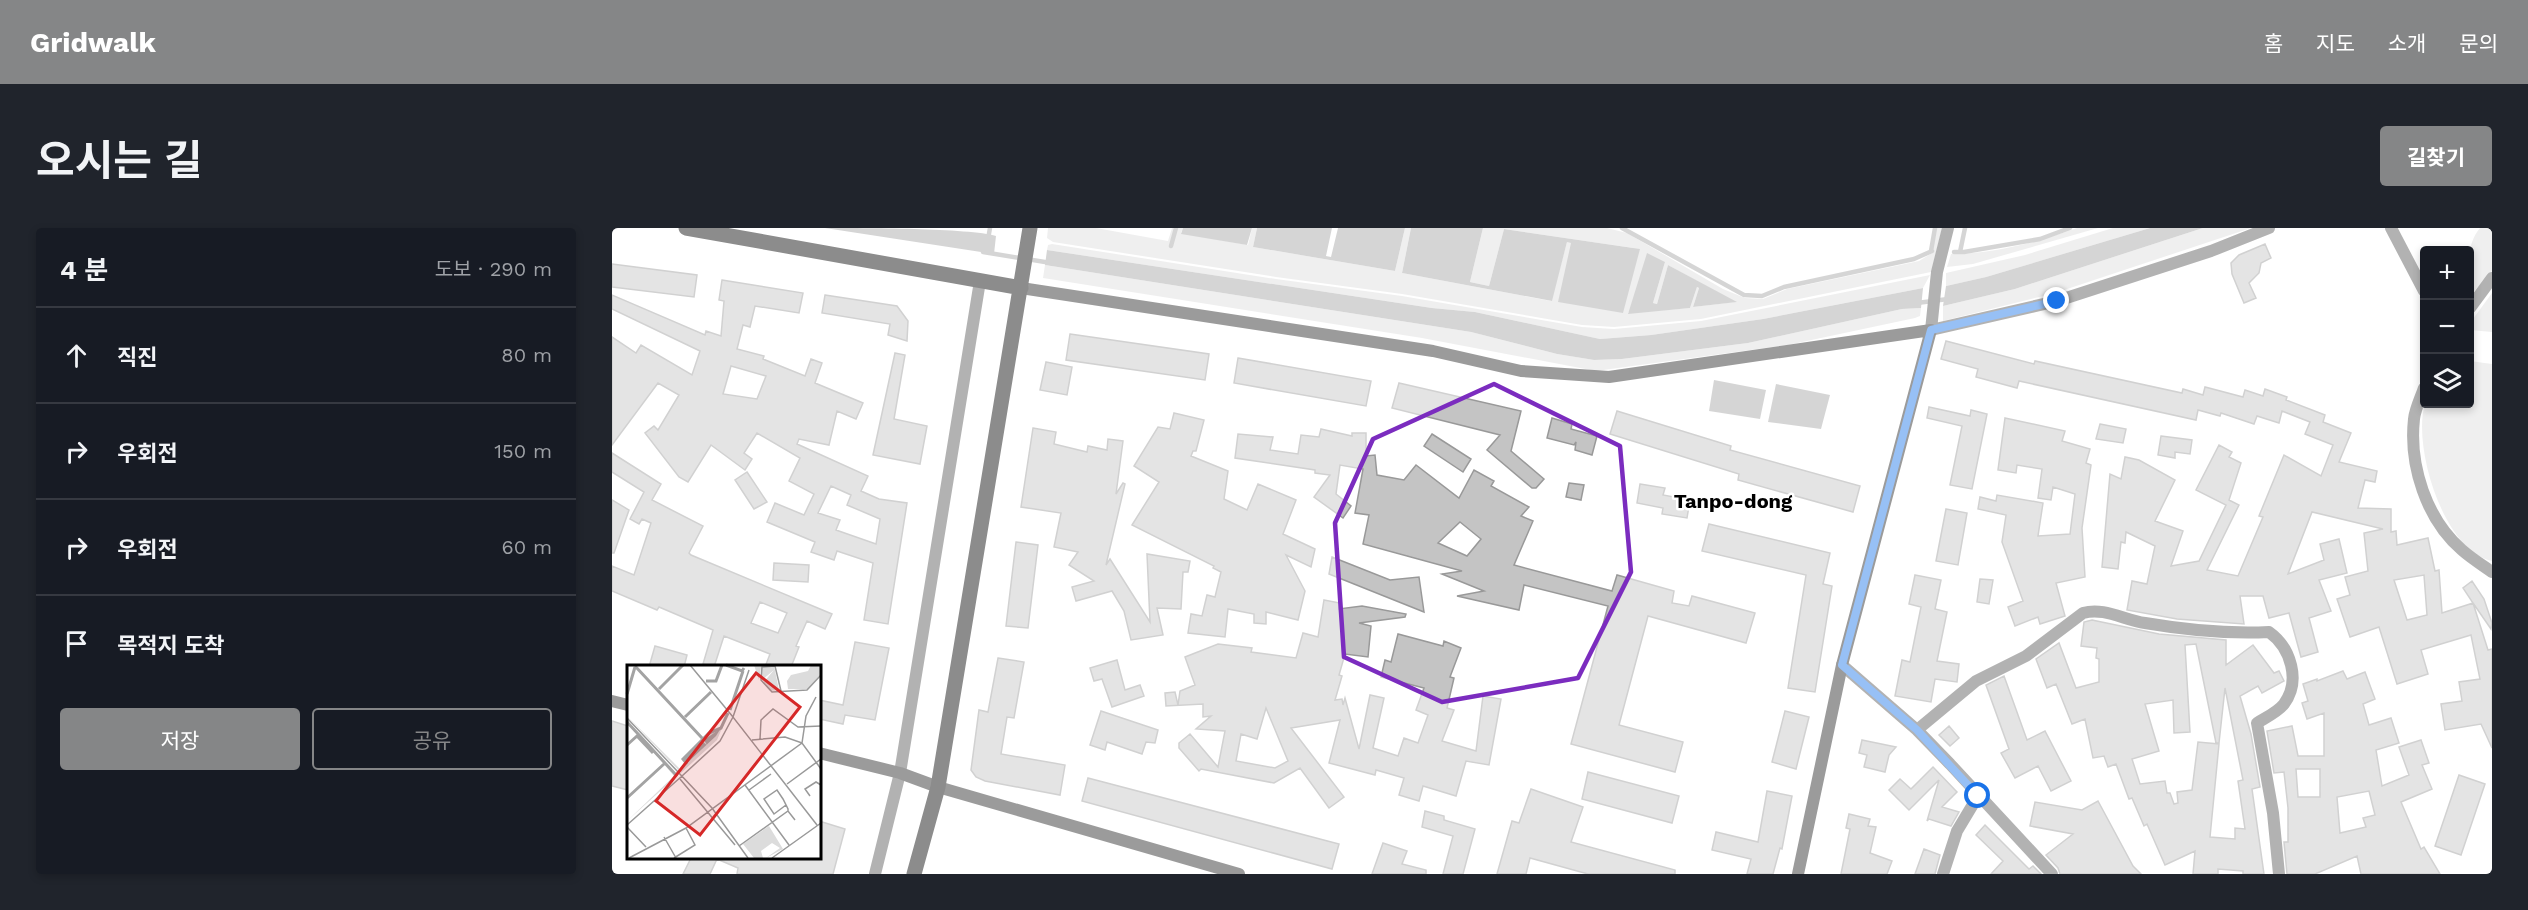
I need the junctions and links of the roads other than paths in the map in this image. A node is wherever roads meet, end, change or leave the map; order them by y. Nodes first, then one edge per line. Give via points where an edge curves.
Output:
1 (686, 228) edge
2 (1948, 228) edge
3 (2269, 228) edge
4 (2391, 228) edge
5 (1030, 230) edge
6 (2492, 278) edge
7 (980, 281) junction
8 (1022, 281) junction
9 (2420, 283) edge
10 (2474, 301) edge
11 (1931, 330) junction
12 (2420, 400) edge
13 (2492, 572) edge
14 (1842, 665) junction
15 (612, 701) edge
16 (627, 705) edge
17 (1917, 730) junction
18 (820, 753) edge
19 (900, 773) junction
20 (938, 787) junction
21 (1978, 796) junction
22 (875, 874) edge
23 (914, 874) edge
24 (1239, 874) edge
25 (1798, 874) edge
26 (1943, 874) edge
27 (2052, 874) edge
28 (2279, 874) edge

1 - 7 main road
2 - 11 street
3 - 11 street via 2057,301
4 - 9 street
5 - 8 main road
6 - 10 street
7 - 8 main road
7 - 19 street
8 - 11 street via 1433,351 1521,371 1609,377
8 - 20 main road
11 - 14 street
12 - 13 street via 2414,417 2417,473 2428,503 2460,549
14 - 17 street
14 - 25 street
15 - 16 street
17 - 21 street
17 - 28 street via 1976,681 2026,656 2083,613 2094,610 2143,623 2243,634 2270,632 2279,639 2291,662 2292,689 2283,706 2257,723
18 - 19 street
19 - 20 street
19 - 22 street
20 - 23 main road
20 - 24 street
21 - 26 street via 1957,831
21 - 27 street

